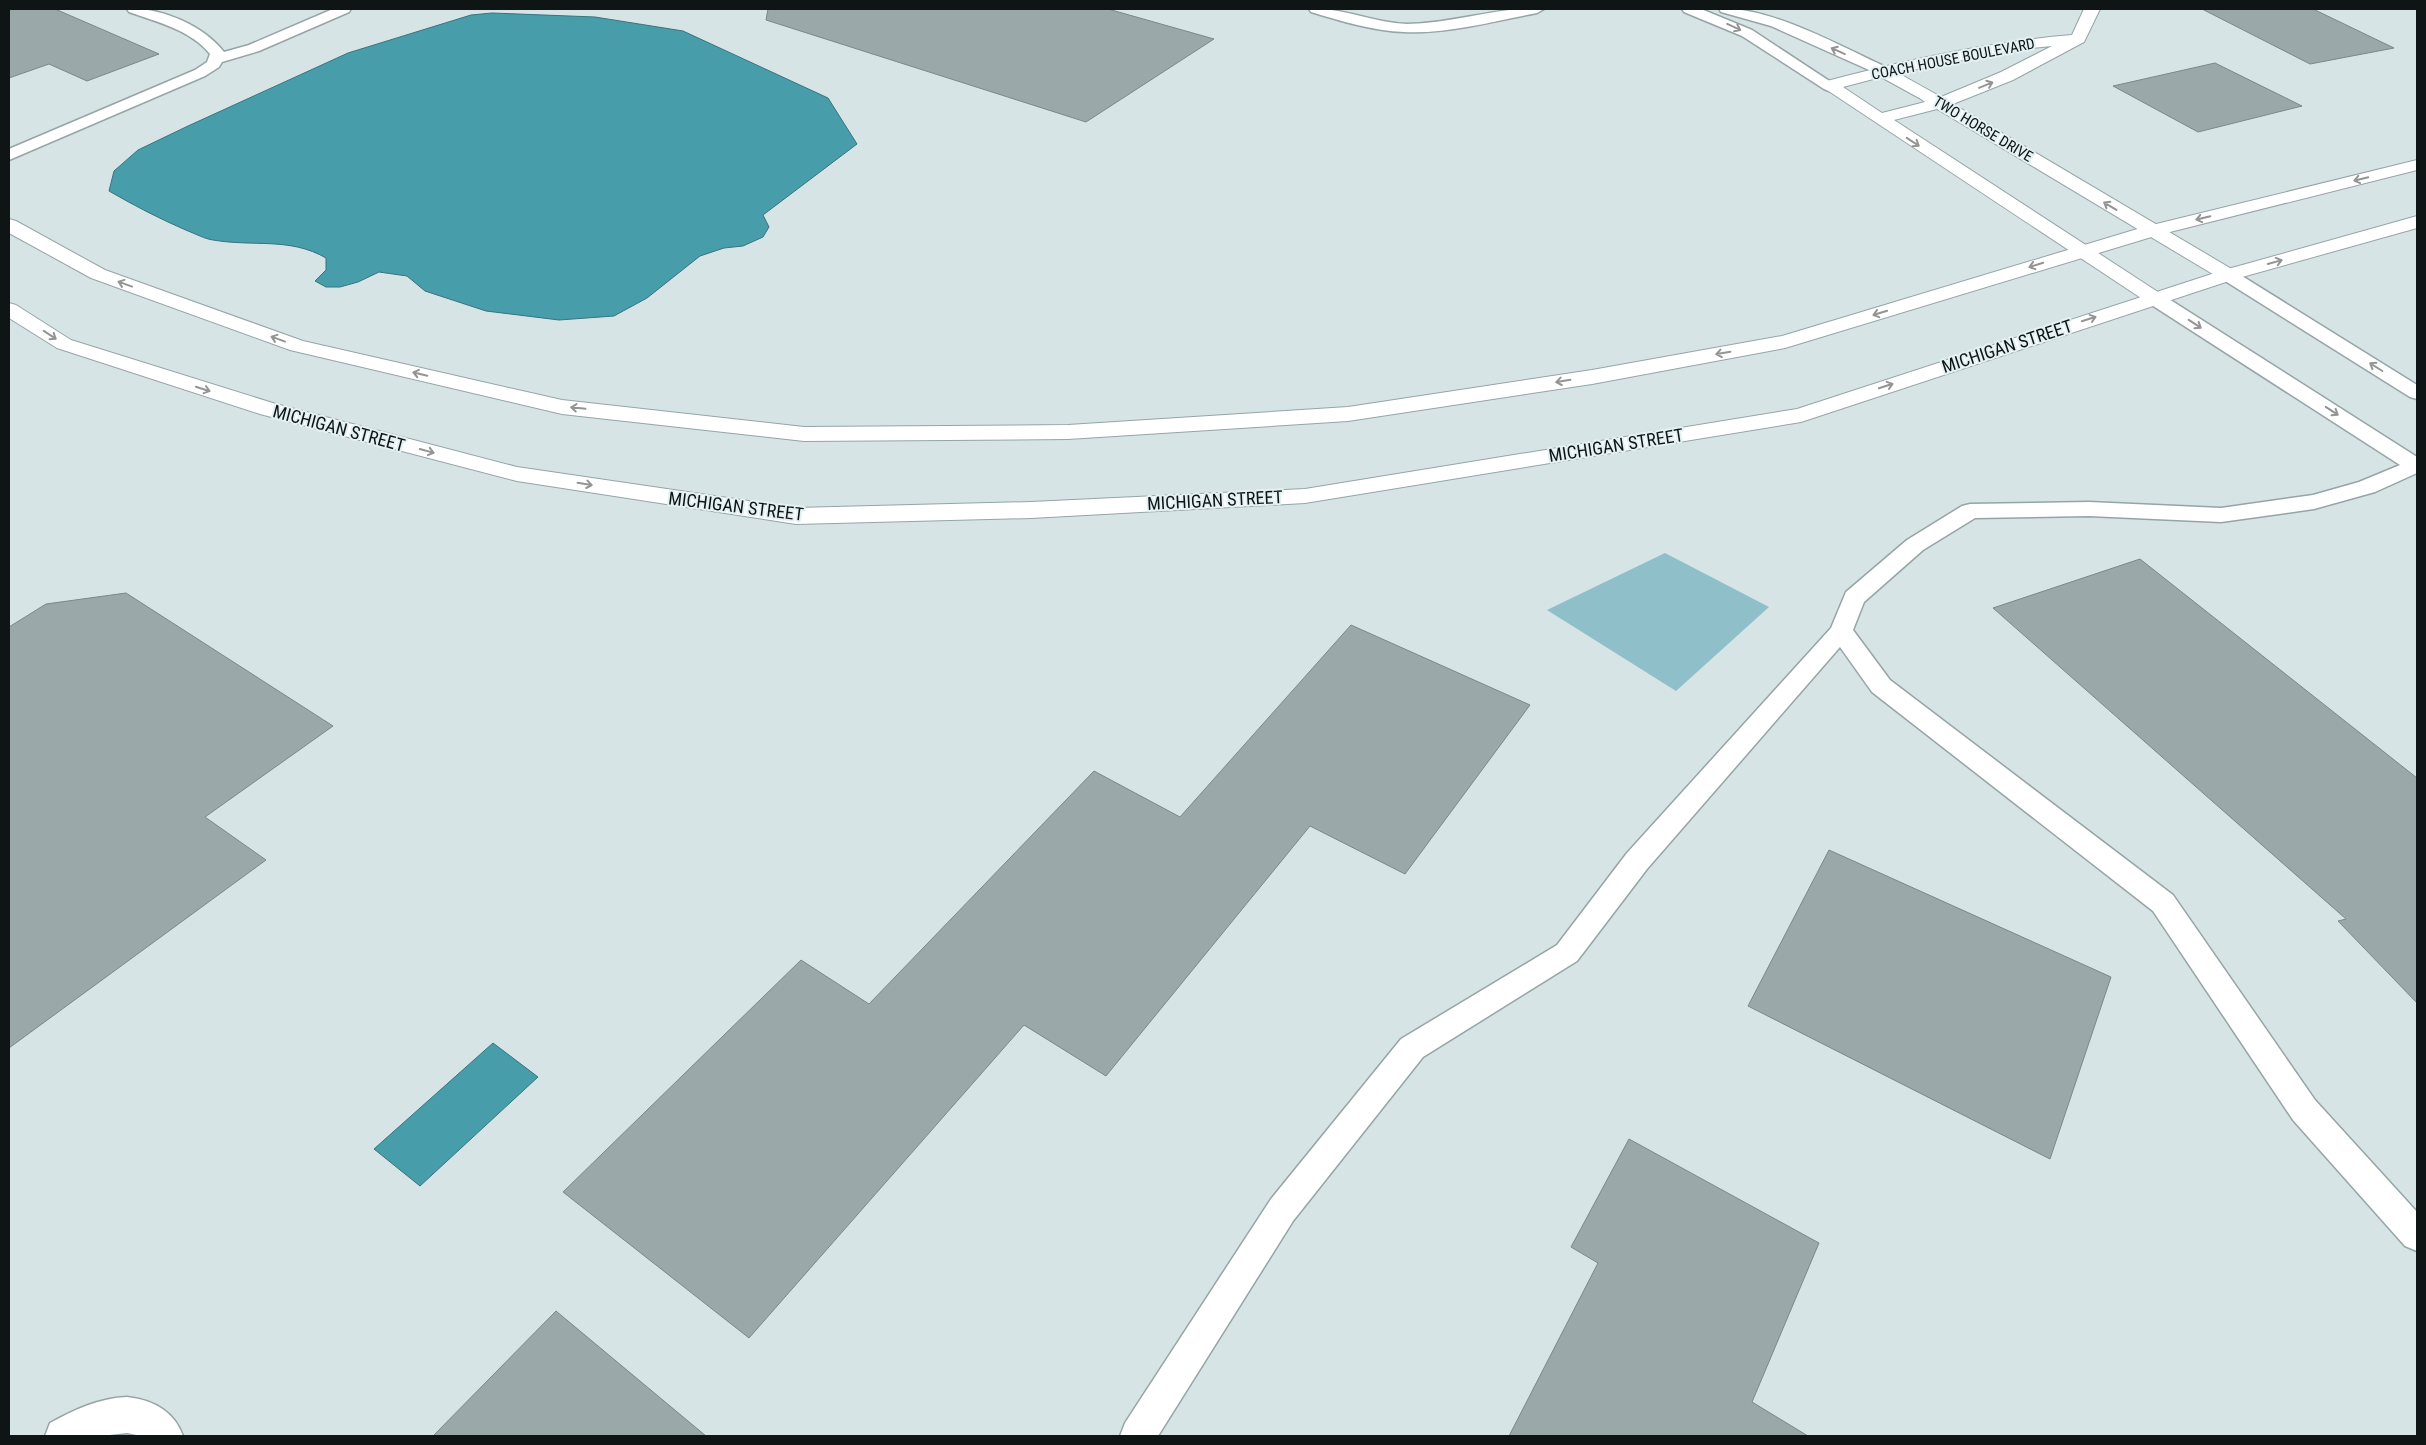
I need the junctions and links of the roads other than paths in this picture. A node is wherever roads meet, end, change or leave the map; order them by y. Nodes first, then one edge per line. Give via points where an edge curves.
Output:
1 (134, 9) edge
2 (344, 9) edge
3 (1316, 9) edge
4 (1537, 9) edge
5 (1689, 9) edge
6 (1726, 9) edge
7 (2092, 9) edge
8 (2078, 39) junction
9 (216, 60) junction
10 (1883, 71) junction
11 (1829, 86) junction
12 (1940, 103) junction
13 (1879, 119) junction
14 (9, 155) edge
15 (2417, 165) edge
16 (2417, 222) edge
17 (9, 225) edge
18 (2151, 231) junction
19 (2082, 251) junction
20 (2228, 274) junction
21 (2154, 298) junction
22 (9, 309) edge
23 (2417, 392) edge
24 (2417, 465) edge
25 (1841, 631) junction
26 (2417, 1235) edge
27 (63, 1436) edge
28 (165, 1436) edge
29 (1138, 1436) edge

1 - 9 lane via 198,35 212,44 218,54
2 - 9 lane via 238,54
3 - 4 lane via 1413,28
5 -> 11 lane via 1747,33
10 -> 6 lane, TWO HORSE DRIVE via 1776,23
7 - 8 street
8 - 10 street, COACH HOUSE BOULEVARD via 2012,45
12 -> 8 street, COACH HOUSE BOULEVARD via 2007,76
9 - 14 lane via 200,74
10 - 11 street, COACH HOUSE BOULEVARD
10 - 12 street, TWO HORSE DRIVE
11 - 13 street
12 - 13 street, COACH HOUSE BOULEVARD
18 -> 12 street, TWO HORSE DRIVE
13 -> 19 street
15 -> 18 street
20 -> 16 street, MICHIGAN STREET
19 -> 17 street via 1785,342 1592,377 1348,414 1068,432 804,434 562,407 297,346 98,274
18 - 19 street
18 - 20 street, TWO HORSE DRIVE
19 - 21 street
20 - 21 street, MICHIGAN STREET
23 -> 20 lane
22 -> 21 street, MICHIGAN STREET via 64,344 268,409 517,474 796,516 1031,510 1305,496 1801,415
21 -> 24 lane
24 - 25 lane via 2366,487 2314,502 2221,514 2089,509 1970,511 1915,544 1854,598
25 - 26 lane via 1881,686 2163,903 2304,1110
25 - 29 lane via 1637,861 1567,952 1412,1048 1282,1210
27 - 28 lane via 104,1417 129,1415 150,1420

